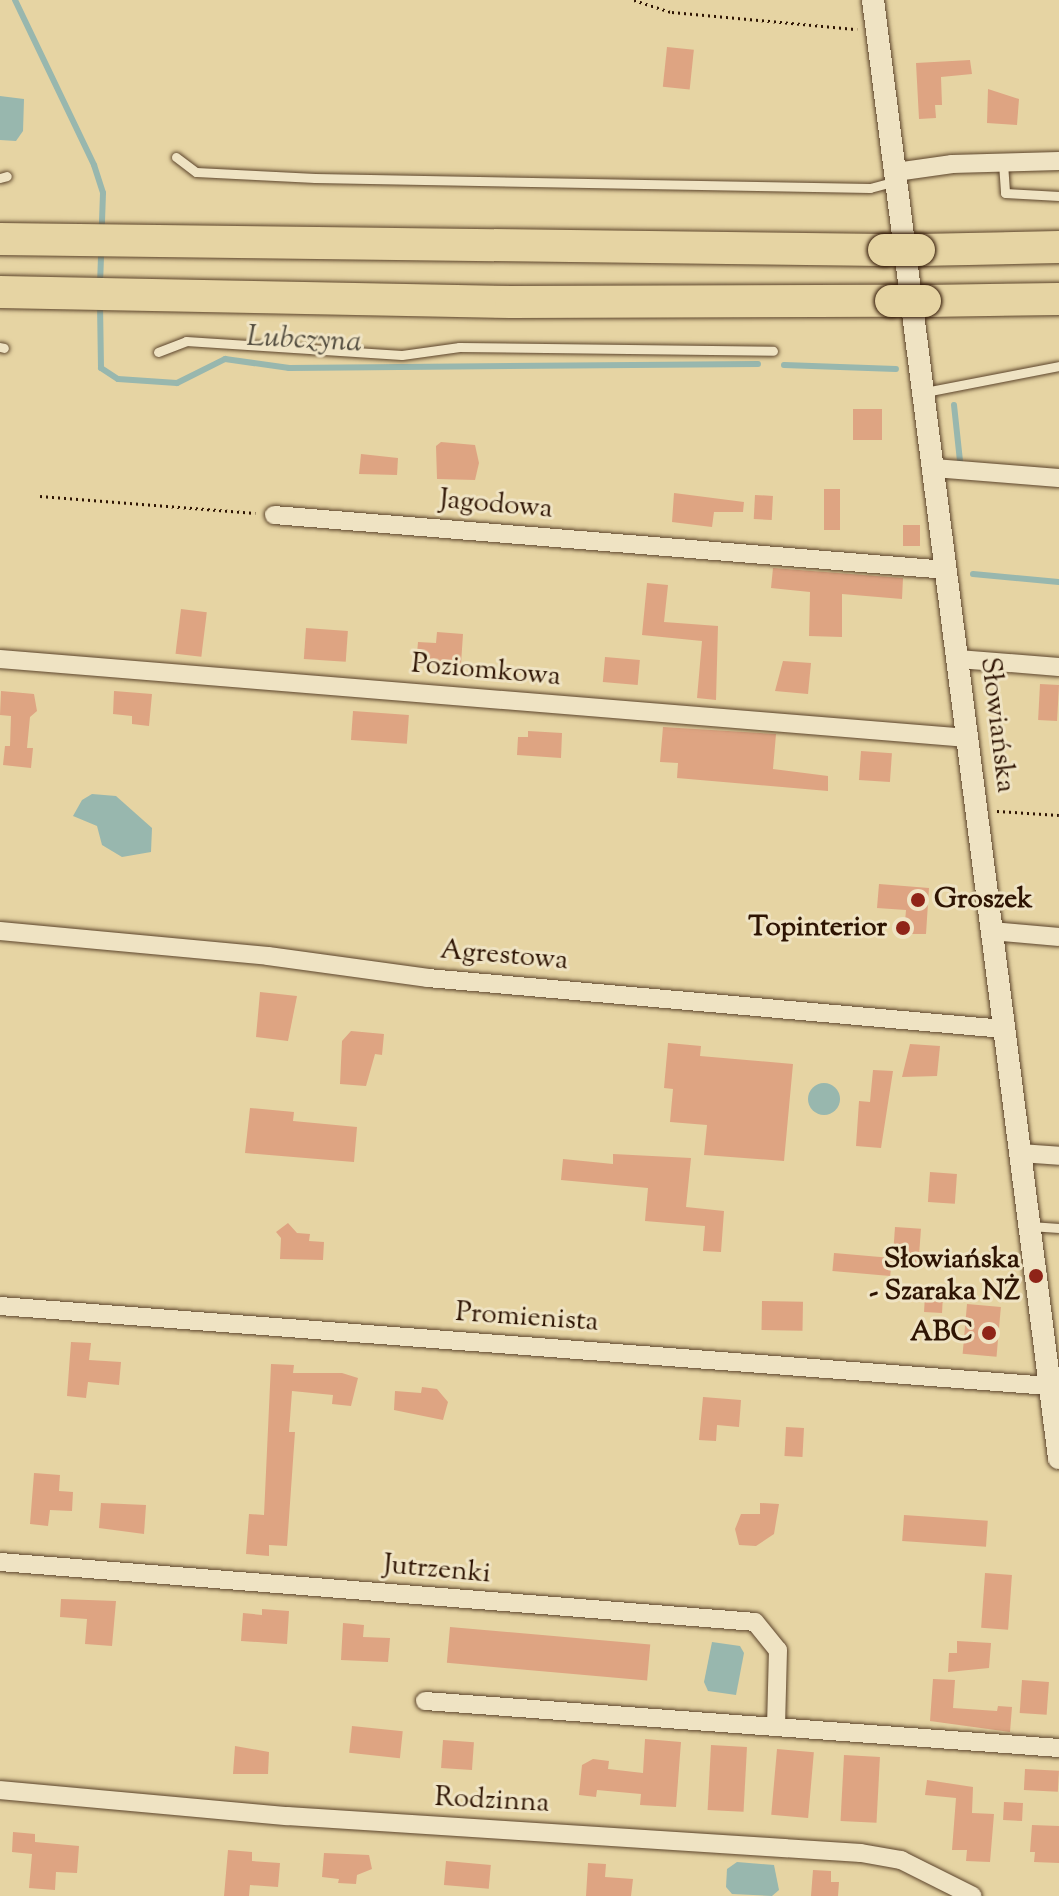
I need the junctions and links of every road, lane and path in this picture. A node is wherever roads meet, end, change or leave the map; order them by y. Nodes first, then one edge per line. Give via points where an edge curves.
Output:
1 (634, 0) edge
2 (873, 0) edge
3 (877, 31) junction
4 (176, 157) dead end
5 (1059, 161) edge
6 (1003, 163) junction
7 (896, 176) junction
8 (1059, 196) edge
9 (0, 239) edge
10 (1059, 247) edge
11 (0, 292) edge
12 (1059, 299) edge
13 (773, 351) dead end
14 (158, 352) dead end
15 (1059, 366) edge
16 (924, 392) junction
17 (934, 468) junction
18 (1059, 478) edge
19 (40, 496) dead end
20 (274, 515) joint
21 (947, 570) junction
22 (0, 659) edge
23 (958, 659) junction
24 (1059, 667) edge
25 (968, 738) junction
26 (977, 809) junction
27 (1059, 815) edge
28 (0, 931) edge
29 (992, 931) junction
30 (1059, 937) edge
31 (1004, 1029) junction
32 (1020, 1153) junction
33 (1059, 1156) edge
34 (1030, 1226) junction
35 (1059, 1228) edge
36 (0, 1306) edge
37 (1050, 1386) junction
38 (1059, 1458) edge
39 (0, 1562) edge
40 (425, 1701) dead end
41 (776, 1727) junction
42 (1059, 1748) edge
43 (0, 1790) edge
44 (973, 1896) edge

1 - 3 path via 672,12
2 - 3 street, Słowiańska
3 - 7 street, Słowiańska
4 - 7 lane via 196,172 315,178 870,188
5 - 6 street
6 - 7 street
6 - 8 lane via 1005,193
7 - 16 street, Słowiańska
9 - 10 highway, bridge via 884,250
11 - 12 highway, bridge via 511,302
13 - 14 lane via 459,347 402,355 186,341
15 - 16 lane
16 - 17 street, Słowiańska
17 - 18 street
17 - 21 street, Słowiańska
19 - 20 path
20 - 21 street, Jagodowa
21 - 23 street, Słowiańska
22 - 25 street, Poziomkowa
23 - 24 street
23 - 25 street, Słowiańska
25 - 26 street, Słowiańska
26 - 27 path
26 - 29 street, Słowiańska
28 - 31 street, Agrestowa via 428,978
29 - 30 street
29 - 31 street, Słowiańska
31 - 32 street, Słowiańska
32 - 33 street
32 - 34 street, Słowiańska
34 - 35 lane
34 - 37 street, Słowiańska
36 - 37 street, Promienista
37 - 38 street, Słowiańska
39 - 41 street, Jutrzenki via 755,1622 778,1650
40 - 41 street
41 - 42 street
43 - 44 street, Rodzinna via 287,1816 861,1853 901,1860

